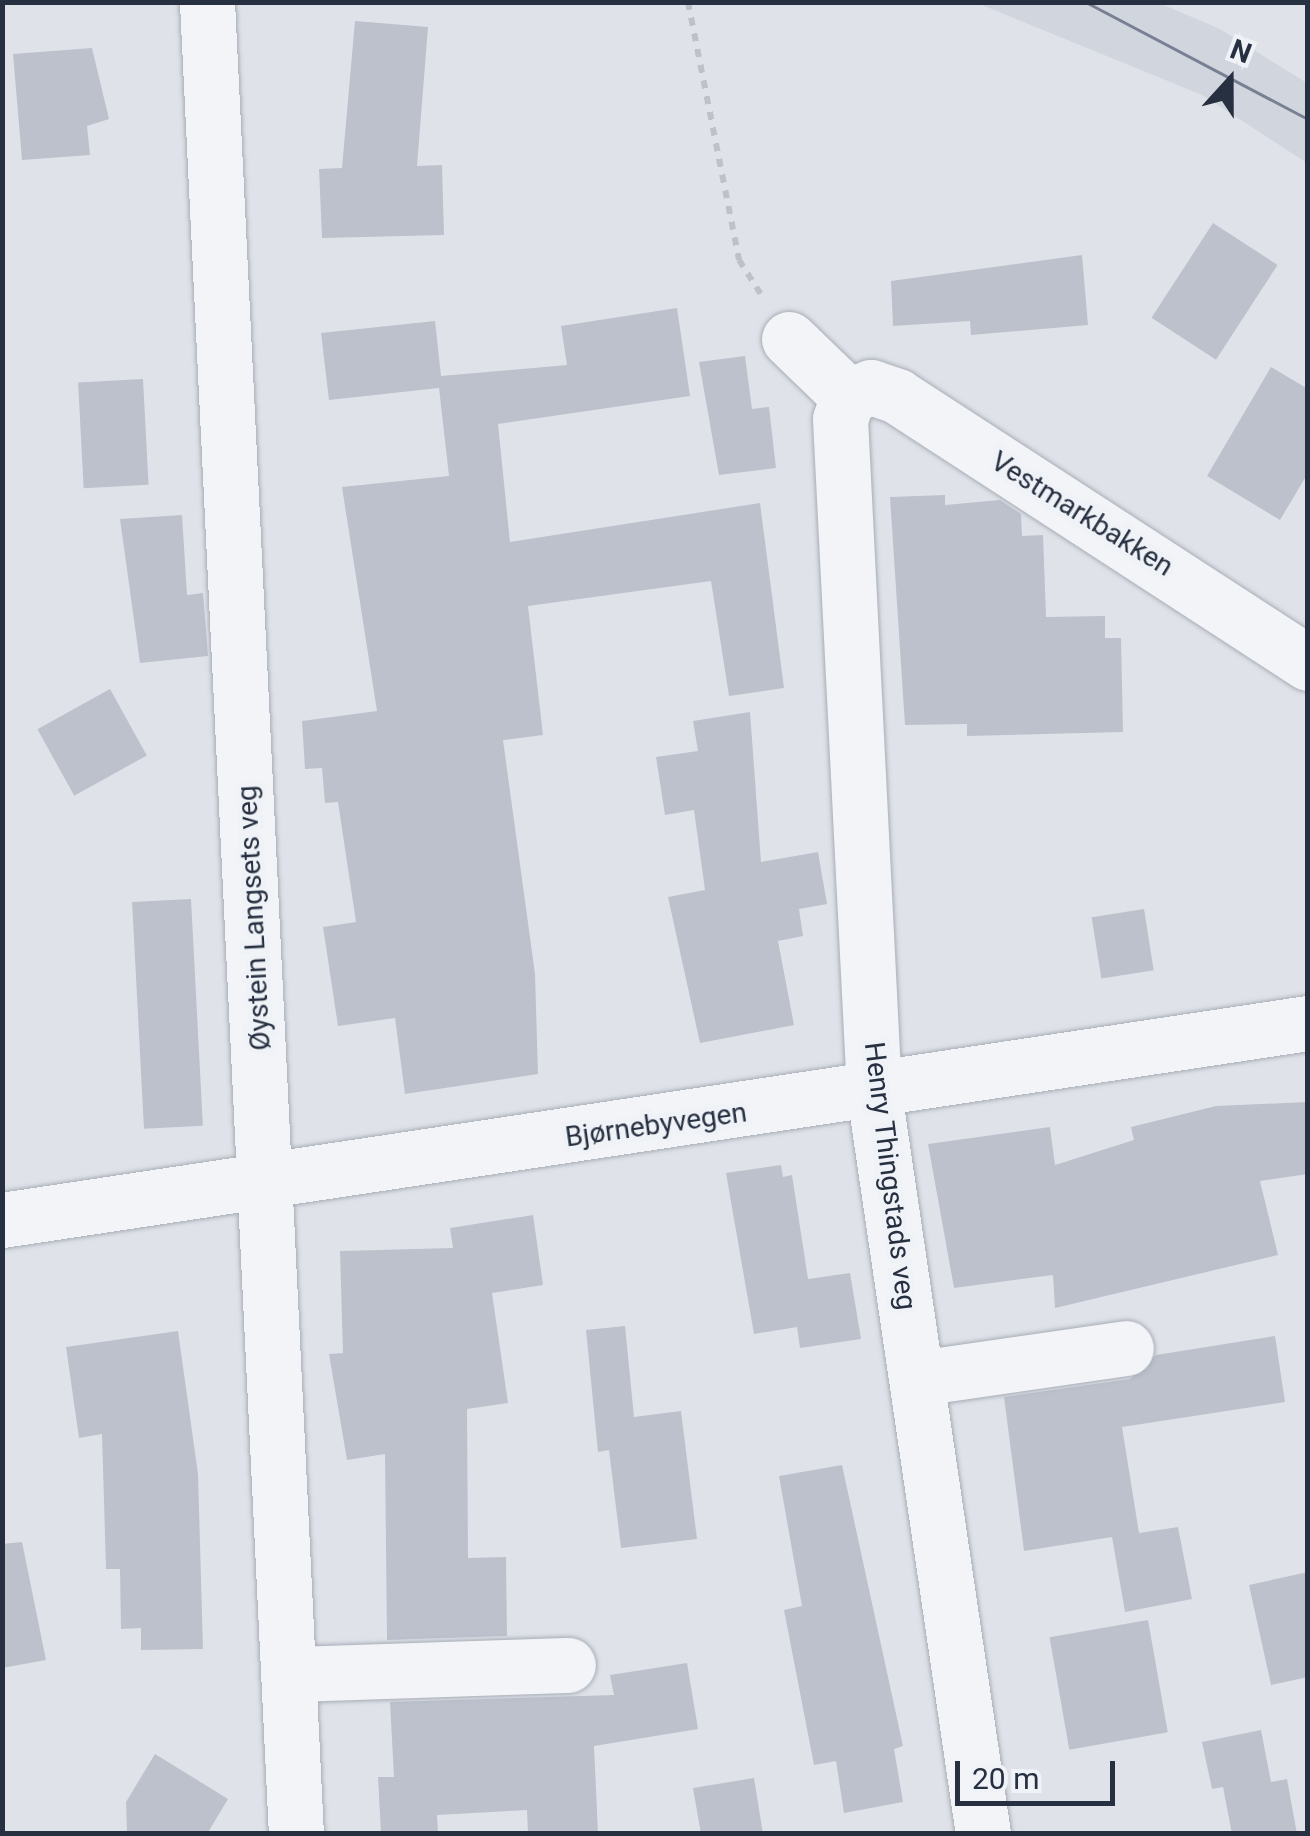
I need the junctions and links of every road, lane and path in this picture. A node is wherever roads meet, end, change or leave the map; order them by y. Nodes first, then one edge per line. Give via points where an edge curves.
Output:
1 (206, 2) edge
2 (688, 2) edge
3 (790, 339) joint
4 (848, 396) junction
5 (1308, 663) edge
6 (1308, 1023) edge
7 (874, 1094) junction
8 (268, 1182) junction
9 (2, 1220) edge
10 (1126, 1348) dead end
11 (918, 1378) junction
12 (568, 1666) dead end
13 (292, 1674) junction
14 (296, 1834) edge
15 (983, 1834) edge

1 - 8 street, Øystein Langsets veg
2 - 3 path via 739,260
3 - 4 street
4 - 5 street, Vestmarkbakken via 871,388 897,396
4 - 7 street, Henry Thingstads veg via 840,419
6 - 7 street, Bjørnebyvegen
7 - 8 street, Bjørnebyvegen
7 - 11 street, Henry Thingstads veg
8 - 9 street, Bjørnebyvegen
8 - 13 street, Øystein Langsets veg
10 - 11 street
11 - 15 street, Henry Thingstads veg
12 - 13 street
13 - 14 street, Øystein Langsets veg

